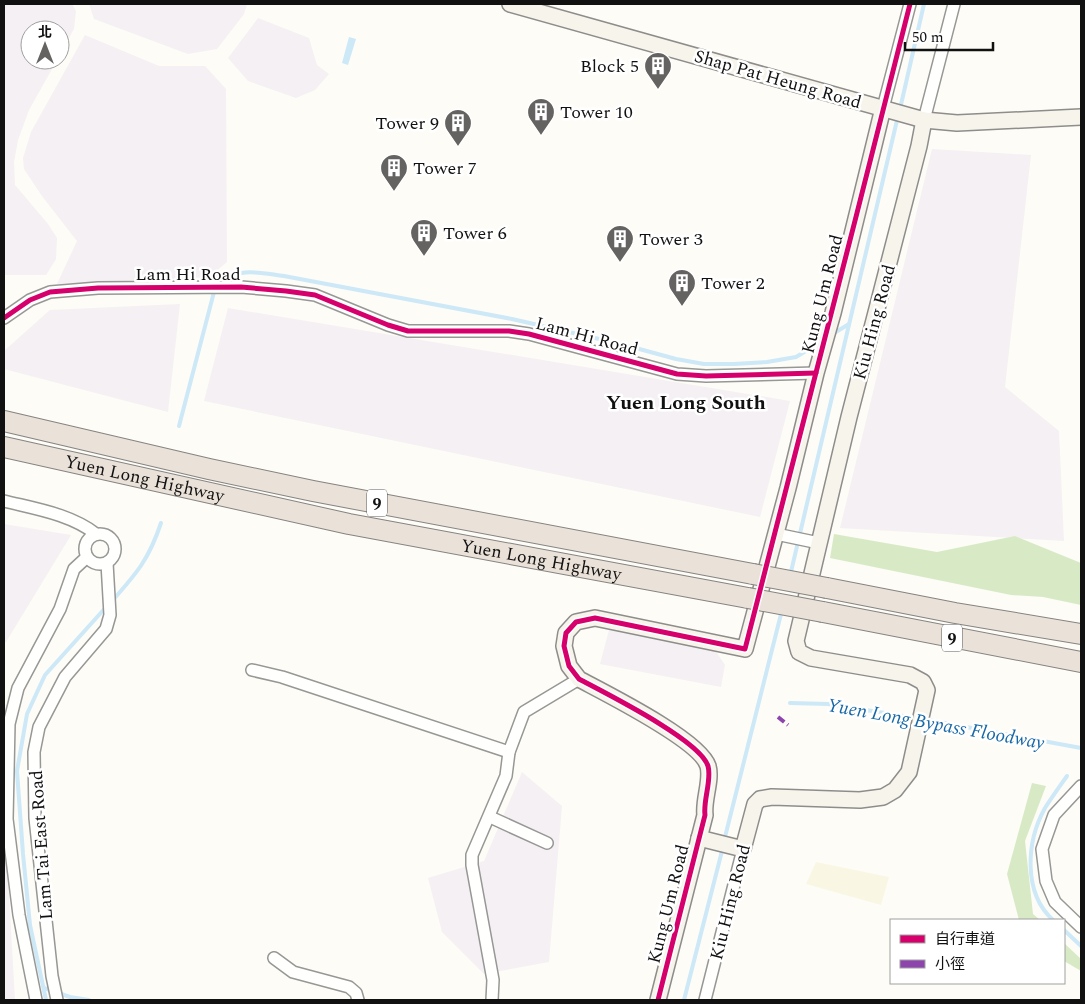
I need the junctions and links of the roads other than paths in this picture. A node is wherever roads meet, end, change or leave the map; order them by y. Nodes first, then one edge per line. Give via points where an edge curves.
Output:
1 (510, 4) edge
2 (910, 4) edge
3 (954, 4) edge
4 (888, 110) junction
5 (1081, 117) edge
6 (922, 119) junction
7 (4, 318) edge
8 (818, 367) junction
9 (4, 421) edge
10 (4, 446) edge
11 (4, 501) edge
12 (96, 534) junction
13 (776, 534) junction
14 (819, 543) junction
15 (87, 557) junction
16 (107, 562) junction
17 (1081, 634) edge
18 (1081, 662) edge
19 (252, 670) dead end
20 (579, 679) junction
21 (508, 752) junction
22 (1081, 786) edge
23 (490, 817) junction
24 (699, 838) junction
25 (547, 843) dead end
26 (743, 849) junction
27 (1081, 928) edge
28 (274, 958) dead end
29 (36, 1000) edge
30 (56, 1000) edge
31 (358, 1000) edge
32 (492, 1000) edge
33 (658, 1000) edge
34 (705, 1000) edge

1 - 4 street, Shap Pat Heung Road
2 - 4 street, Kung Um Road
3 - 6 street, Kiu Hing Road
4 - 6 street, Shap Pat Heung Road
4 - 8 street, Kung Um Road
5 - 6 street, Shap Pat Heung Road via 957,123
6 - 14 street, Kiu Hing Road via 914,164
7 - 8 street, Lam Hi Road via 30,300 50,292 98,288 241,287 316,296 408,331 509,331 529,334 677,374 706,376
8 - 13 street, Kung Um Road
9 - 17 highway, Yuen Long Highway / 9, bridge via 313,491
10 - 18 highway, Yuen Long Highway / 9, bridge via 349,524
11 - 12 street via 82,523
12 - 15 street via 84,548
12 - 16 street via 106,534 114,541 114,555
13 - 14 street
13 - 20 street, Kung Um Road via 746,649 595,618 576,622 566,633 564,646 569,666
14 - 26 street, Kiu Hing Road via 796,641 799,652 811,658 910,675 923,682 927,690 909,772 895,790 883,797 860,800 760,799 755,804
15 - 16 street via 94,563
15 - 29 street via 74,569 60,609 18,688 8,724 7,819 19,916
16 - 30 street, Lam Tai East Road via 110,615 106,629 65,677 39,727 34,752 35,818
19 - 21 street
20 - 21 street via 524,712
20 - 24 street, Kung Um Road via 670,730 702,756 709,772
21 - 23 street via 506,776
22 - 27 street via 1054,815 1042,849 1046,881 1055,902
23 - 25 street
23 - 32 street via 471,859 493,980
24 - 26 street
24 - 33 street, Kung Um Road
26 - 34 street, Kiu Hing Road
28 - 31 street via 293,972 349,987

